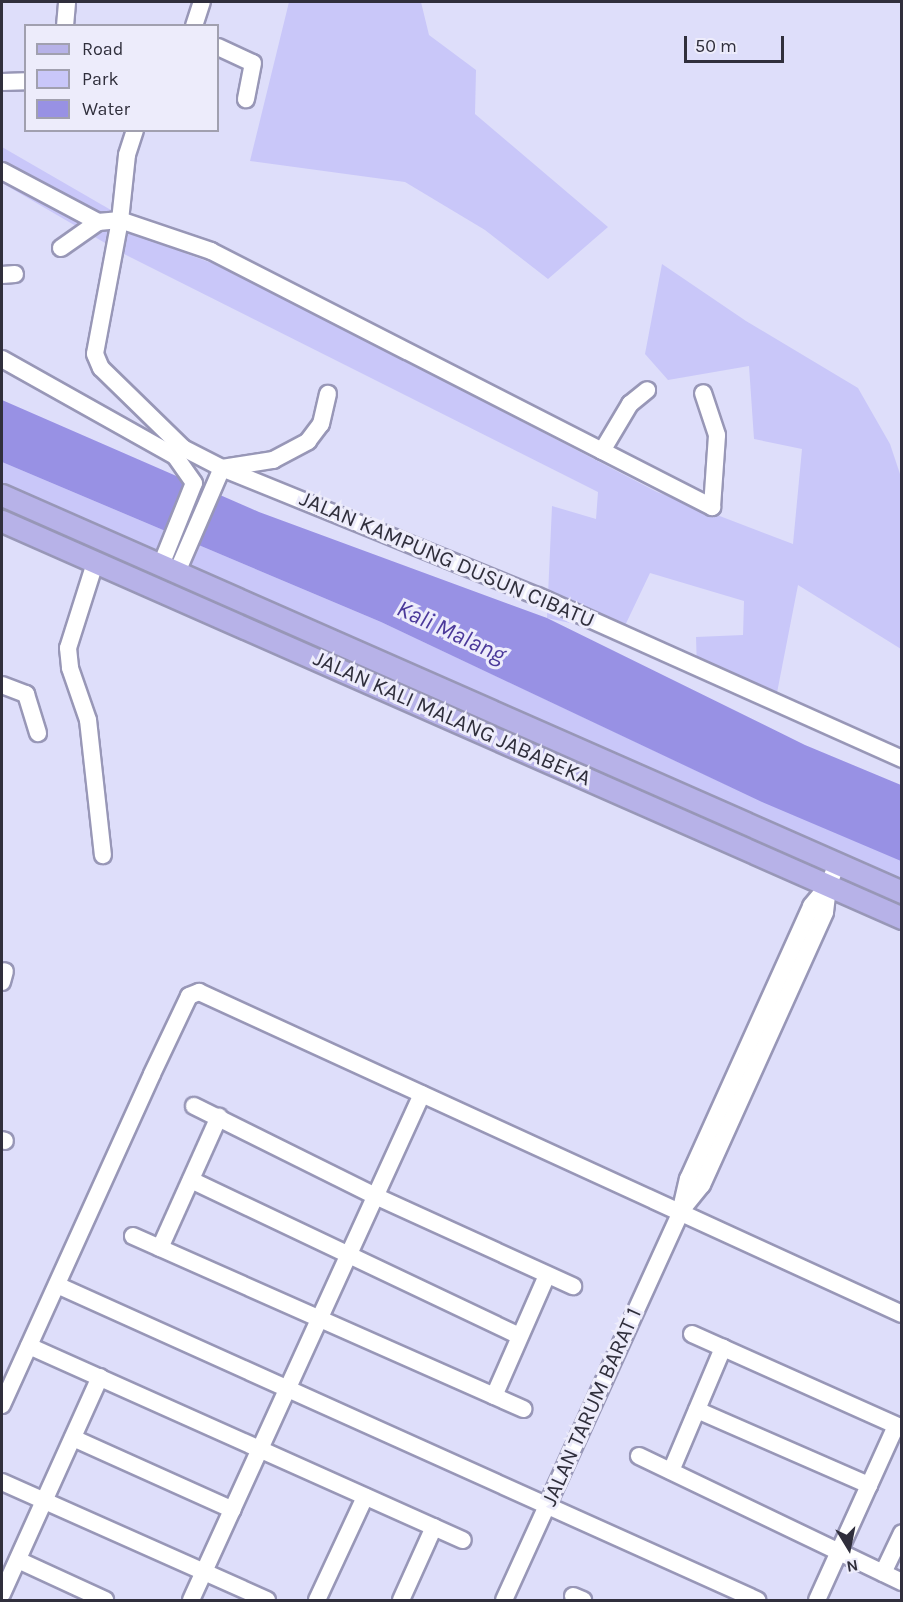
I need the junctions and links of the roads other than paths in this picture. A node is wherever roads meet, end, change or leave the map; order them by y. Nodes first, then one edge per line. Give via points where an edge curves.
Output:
1 (67, 2) edge
2 (202, 2) edge
3 (65, 24) edge
4 (195, 24) edge
5 (219, 46) edge
6 (24, 81) edge
7 (2, 82) edge
8 (246, 99) dead end
9 (134, 132) edge
10 (2, 171) edge
11 (120, 220) junction
12 (98, 222) junction
13 (61, 248) dead end
14 (2, 359) edge
15 (647, 390) dead end
16 (703, 393) dead end
17 (328, 394) dead end
18 (602, 451) junction
19 (179, 452) junction
20 (222, 468) junction
21 (2, 495) edge
22 (4, 525) edge
23 (95, 563) junction
24 (173, 566) junction
25 (2, 685) edge
26 (38, 733) dead end
27 (902, 759) edge
28 (103, 855) dead end
29 (837, 864) junction
30 (828, 886) junction
31 (902, 892) edge
32 (902, 918) edge
33 (422, 1094) junction
34 (194, 1106) dead end
35 (219, 1118) junction
36 (191, 1180) junction
37 (372, 1195) junction
38 (680, 1213) junction
39 (133, 1236) dead end
40 (160, 1248) junction
41 (347, 1256) junction
42 (547, 1275) junction
43 (57, 1285) junction
44 (573, 1286) dead end
45 (902, 1314) edge
46 (320, 1319) junction
47 (692, 1334) dead end
48 (519, 1336) junction
49 (29, 1346) junction
50 (723, 1348) junction
51 (100, 1377) junction
52 (287, 1389) junction
53 (494, 1396) junction
54 (2, 1405) edge
55 (523, 1409) dead end
56 (697, 1410) junction
57 (899, 1427) edge
58 (73, 1438) junction
59 (260, 1450) junction
60 (639, 1456) dead end
61 (671, 1471) junction
62 (2, 1482) edge
63 (869, 1485) junction
64 (365, 1497) junction
65 (44, 1501) junction
66 (547, 1506) junction
67 (233, 1510) junction
68 (434, 1527) junction
69 (902, 1533) edge
70 (463, 1540) dead end
71 (839, 1552) junction
72 (18, 1560) junction
73 (204, 1572) junction
74 (883, 1573) junction
75 (902, 1582) edge
76 (2, 1594) edge
77 (105, 1600) edge
78 (191, 1600) edge
79 (267, 1600) edge
80 (317, 1600) edge
81 (401, 1600) edge
82 (504, 1600) edge
83 (757, 1600) edge
84 (817, 1600) edge

1 - 3 street
2 - 4 street
5 - 8 street via 253,63
6 - 7 street
9 - 11 street via 127,156
10 - 12 street
11 - 12 street
11 - 18 street via 211,251
11 - 19 street via 95,354 97,361
12 - 13 street
14 - 19 street, JALAN KAMPUNG DUSUN CIBATU
15 - 18 street via 630,404
16 - 18 street via 717,435 712,507
17 - 20 street via 321,424 308,441 273,460
19 - 20 street, JALAN KAMPUNG DUSUN CIBATU
19 - 24 street via 194,483 170,541
20 - 24 street
20 - 27 street, JALAN KAMPUNG DUSUN CIBATU via 547,600
21 - 24 main road, JALAN KALI MALANG JABABEKA
22 - 23 main road, JALAN KALI MALANG JABABEKA
23 - 28 street via 68,648 70,668 88,720
23 - 30 main road, JALAN KALI MALANG JABABEKA
24 - 29 main road, JALAN KALI MALANG JABABEKA
25 - 26 street via 26,694
29 - 30 street, JALAN TARUM BARAT 1
29 - 31 main road, JALAN KALI MALANG JABABEKA
30 - 32 main road, JALAN KALI MALANG JABABEKA
30 - 38 street, JALAN TARUM BARAT 1 via 825,912 702,1185
33 - 37 street
33 - 38 street
33 - 43 street via 209,995 193,993
34 - 35 street
35 - 36 street
35 - 37 street
36 - 40 street
36 - 41 street
37 - 41 street
37 - 42 street
38 - 45 street
38 - 66 street, JALAN TARUM BARAT 1
39 - 40 street
40 - 46 street
41 - 46 street
41 - 48 street
42 - 44 street
42 - 48 street
43 - 49 street
43 - 52 street
46 - 52 street
46 - 53 street
47 - 50 street
48 - 53 street
49 - 51 street
49 - 54 street
50 - 56 street
50 - 57 street
51 - 58 street
51 - 59 street
52 - 59 street
52 - 66 street
53 - 55 street
56 - 61 street
56 - 63 street
57 - 63 street
58 - 65 street
58 - 67 street
59 - 64 street
59 - 67 street
60 - 61 street
61 - 71 street
62 - 65 street
63 - 71 street
64 - 68 street
64 - 80 street
65 - 72 street
65 - 73 street
66 - 82 street, JALAN TARUM BARAT 1
66 - 83 street
67 - 73 street
68 - 70 street
68 - 81 street
69 - 74 street
71 - 74 street
71 - 84 street
72 - 76 street
72 - 77 street
73 - 78 street
73 - 79 street
74 - 75 street

